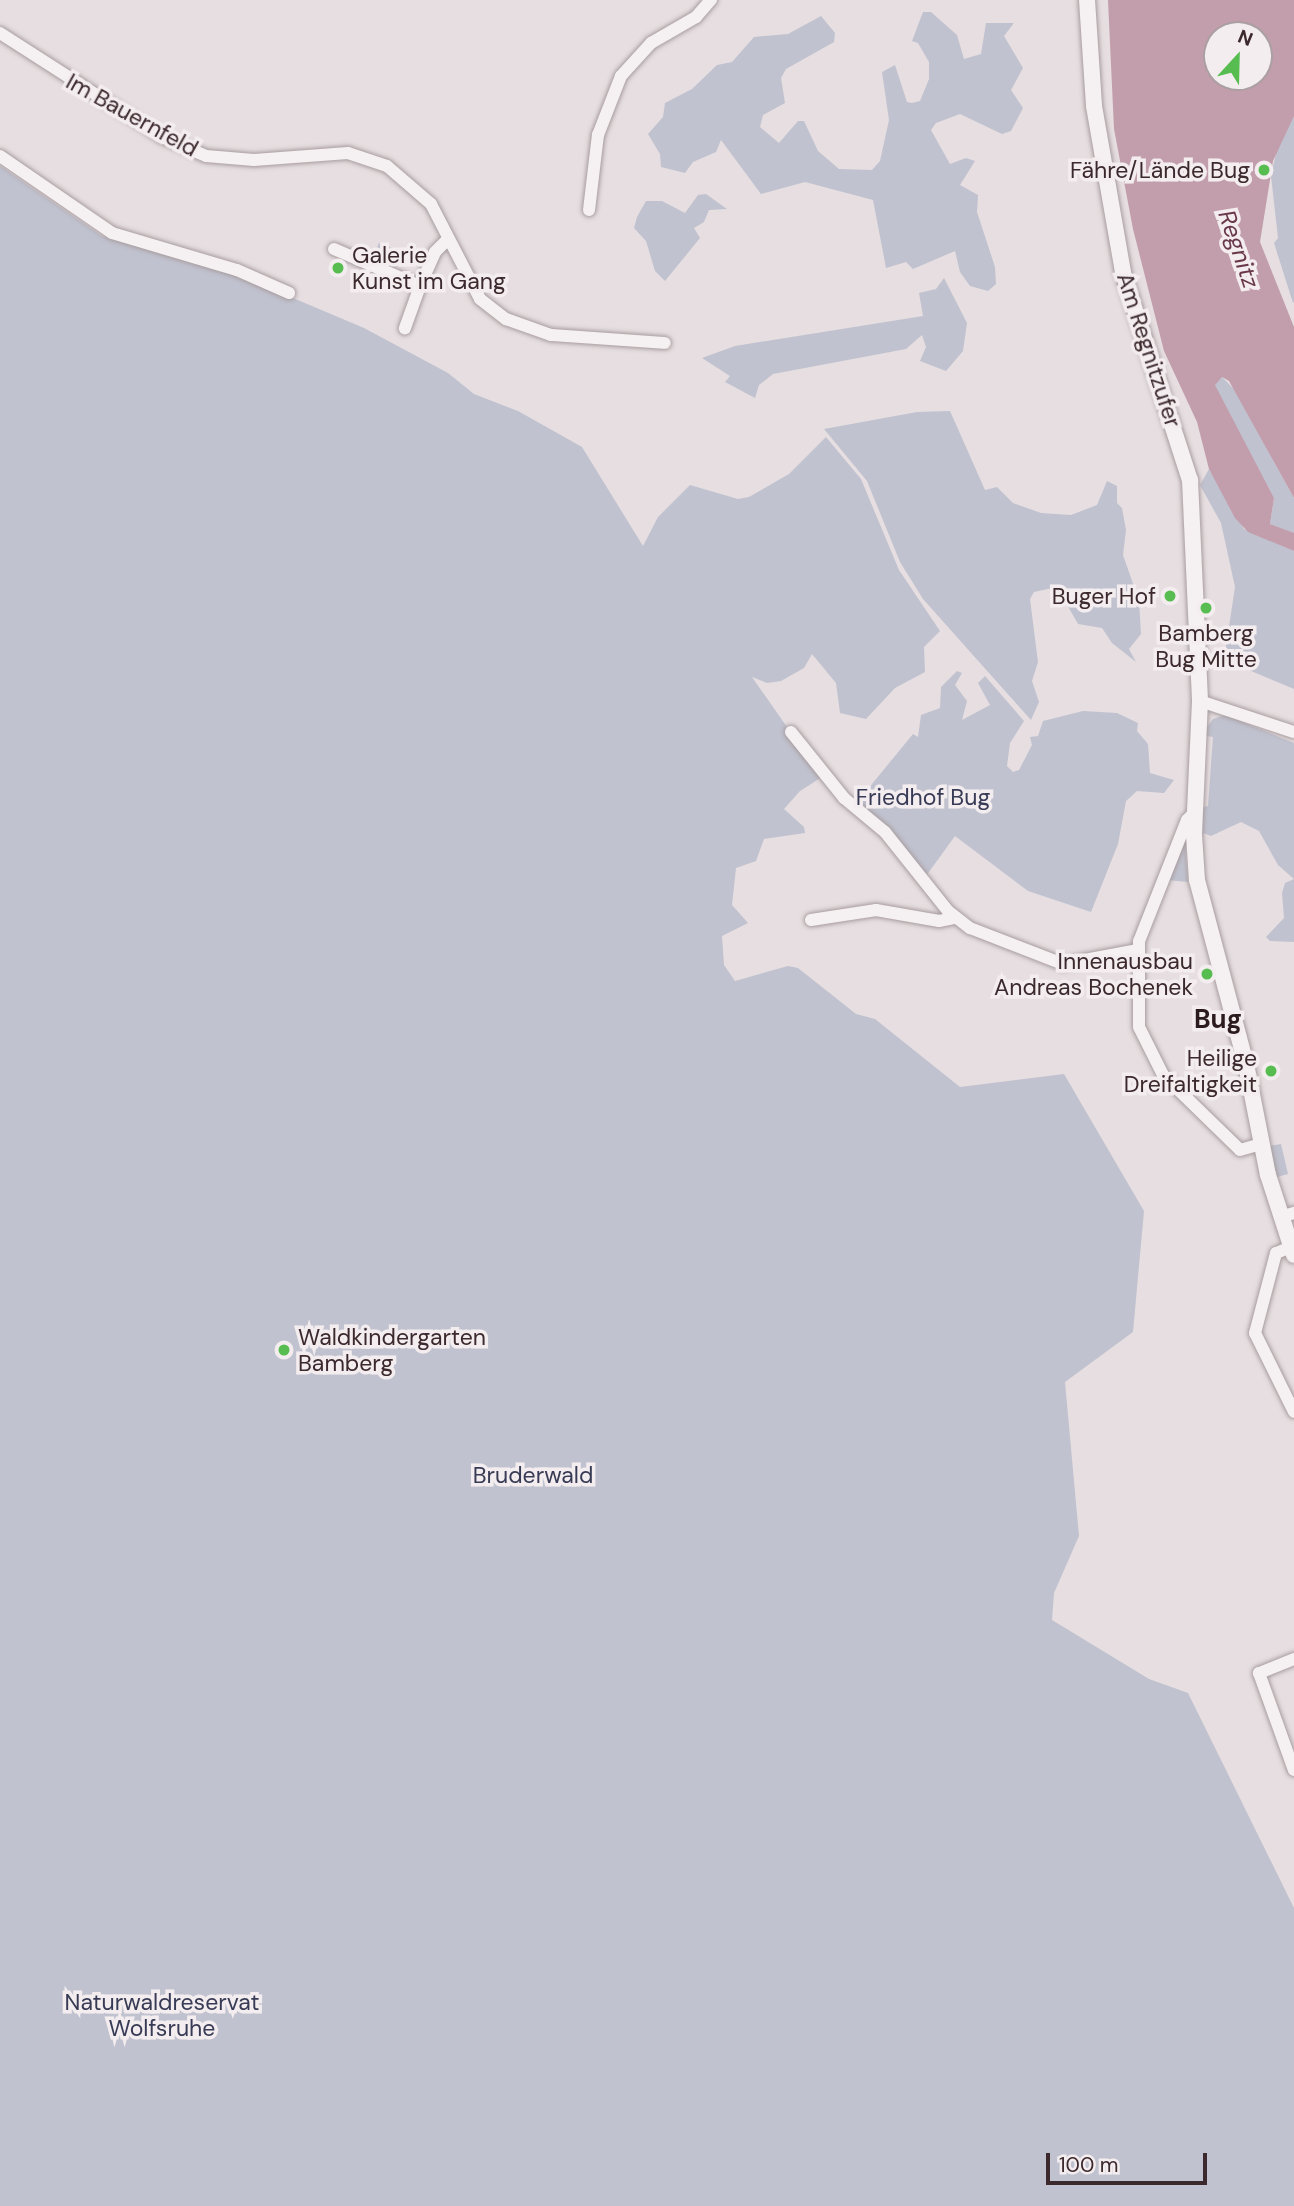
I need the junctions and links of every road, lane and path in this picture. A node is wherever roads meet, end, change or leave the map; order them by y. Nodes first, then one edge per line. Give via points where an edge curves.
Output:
1 (711, 0) edge
2 (1087, 0) edge
3 (0, 33) edge
4 (0, 156) edge
5 (589, 210) dead end
6 (448, 239) junction
7 (334, 249) dead end
8 (420, 286) junction
9 (289, 293) dead end
10 (405, 328) dead end
11 (665, 343) dead end
12 (1200, 701) junction
13 (791, 732) dead end
14 (1294, 732) edge
15 (1195, 812) junction
16 (954, 918) junction
17 (811, 920) dead end
18 (1137, 950) junction
19 (1261, 1144) junction
20 (1287, 1215) edge
21 (1292, 1251) edge
22 (1294, 1412) edge
23 (1294, 1658) edge
24 (1294, 1770) edge

1 - 5 street via 696,17 651,43 621,76 598,135
2 - 12 street, Am Regnitzufer via 1097,132 1122,273 1190,480
3 - 6 street, Im Bauernfeld via 162,137 206,156 254,160 331,152 379,161 419,190
4 - 9 street via 112,233 229,267
6 - 8 street via 435,252
6 - 11 street, Im Bauernfeld via 480,299 506,319 551,335
7 - 8 street
8 - 10 street
12 - 14 street
12 - 15 street, Am Regnitzufer
13 - 16 street via 844,798 900,848
15 - 18 street via 1187,820
15 - 19 street, Am Regnitzufer via 1197,880 1247,1064
16 - 17 street via 939,921 876,910
16 - 18 street via 997,941 1063,964
18 - 19 street via 1138,1020 1147,1050 1163,1075 1240,1150
19 - 20 street, Am Regnitzufer
20 - 21 street, Am Regnitzufer
21 - 22 street via 1276,1252 1255,1323 1257,1342
23 - 24 street via 1259,1673

